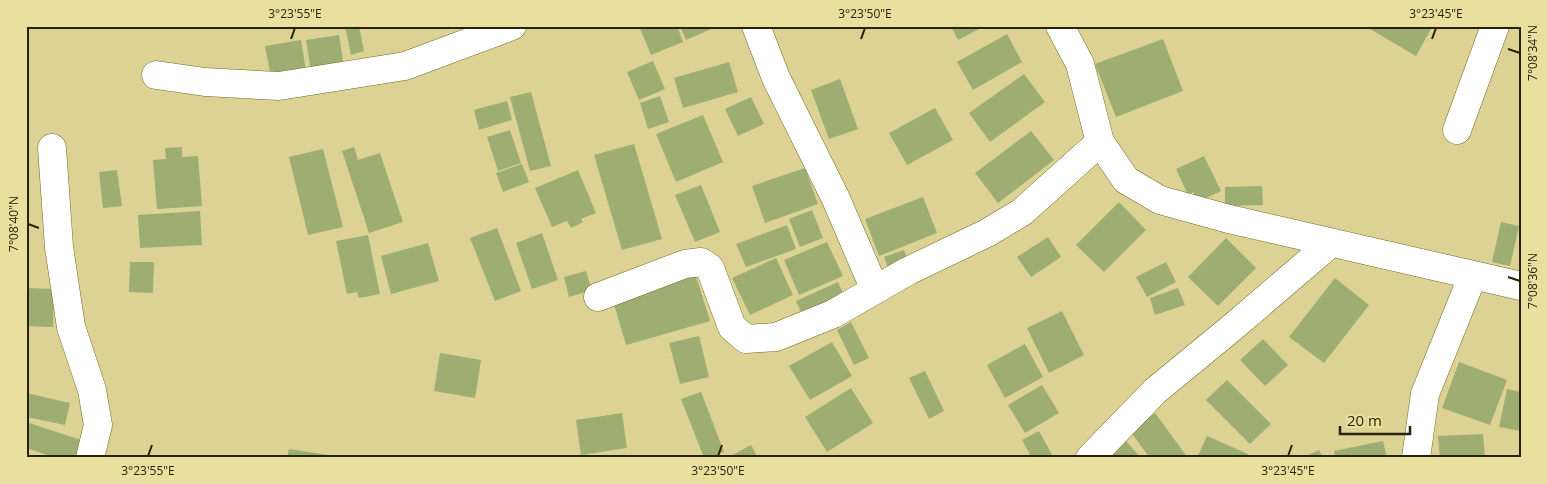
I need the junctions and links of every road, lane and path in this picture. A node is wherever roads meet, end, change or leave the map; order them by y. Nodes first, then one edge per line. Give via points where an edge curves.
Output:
1 (512, 26) edge
2 (756, 26) edge
3 (1060, 26) edge
4 (1495, 26) edge
5 (156, 75) dead end
6 (1457, 130) dead end
7 (1100, 142) junction
8 (52, 148) dead end
9 (1331, 243) junction
10 (1472, 275) junction
11 (1521, 286) edge
12 (875, 290) junction
13 (598, 297) dead end
14 (90, 458) edge
15 (1090, 458) edge
16 (1416, 458) edge

1 - 5 street via 405,66 279,86 205,82
2 - 12 street via 776,78 836,199
3 - 7 street via 1080,64
4 - 6 street
7 - 9 street via 1126,180 1160,200
7 - 12 street via 1022,212
8 - 14 street via 59,247 71,327 92,390 98,425
9 - 10 street
9 - 15 street via 1155,391
10 - 11 street
10 - 16 street via 1424,394
12 - 13 street via 832,314 776,337 746,339 732,327 710,268 701,262 685,264

